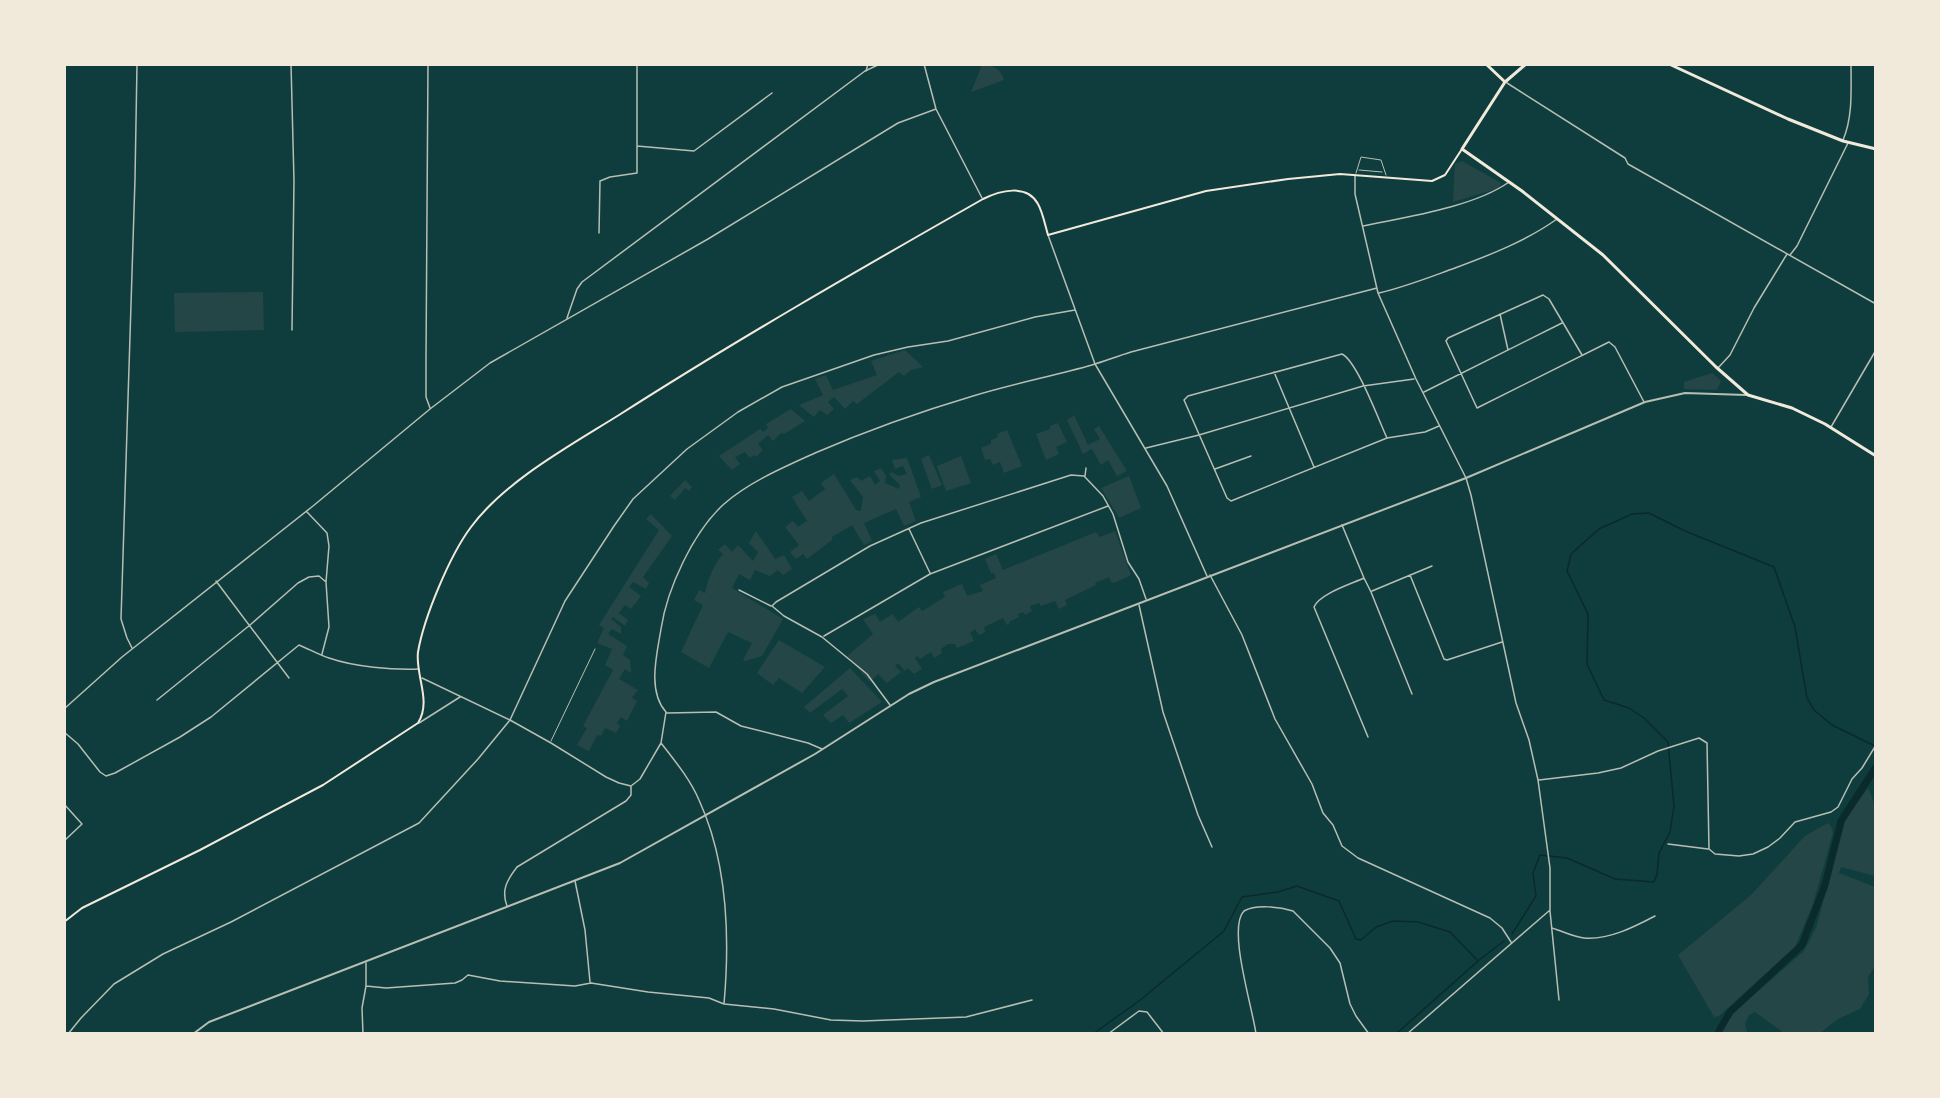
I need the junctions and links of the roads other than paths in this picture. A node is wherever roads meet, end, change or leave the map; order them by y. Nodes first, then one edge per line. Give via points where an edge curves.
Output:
1 (137, 64) edge
2 (291, 64) edge
3 (428, 64) edge
4 (637, 64) edge
5 (868, 64) edge
6 (880, 64) edge
7 (924, 64) edge
8 (1486, 64) edge
9 (1526, 64) edge
10 (1669, 64) edge
11 (1851, 64) edge
12 (865, 71) junction
13 (1505, 82) junction
14 (772, 93) dead end
15 (936, 109) junction
16 (1843, 141) junction
17 (1848, 142) junction
18 (637, 146) junction
19 (1875, 149) edge
20 (1462, 150) junction
21 (1357, 170) junction
22 (1384, 172) junction
23 (1355, 174) junction
24 (1386, 177) junction
25 (1509, 182) junction
26 (983, 199) junction
27 (1557, 219) junction
28 (1362, 226) junction
29 (599, 233) dead end
30 (1048, 236) junction
31 (1788, 255) junction
32 (1377, 288) junction
33 (1378, 293) junction
34 (1875, 304) edge
35 (1075, 310) junction
36 (1500, 314) junction
37 (567, 319) junction
38 (1563, 323) junction
39 (292, 330) dead end
40 (1875, 350) edge
41 (1508, 351) junction
42 (1582, 355) junction
43 (1874, 356) edge
44 (1095, 364) junction
45 (1718, 369) junction
46 (1274, 371) junction
47 (1460, 375) junction
48 (1416, 379) junction
49 (1364, 386) junction
50 (1423, 393) junction
51 (1749, 395) junction
52 (1645, 402) junction
53 (430, 409) junction
54 (1289, 409) junction
55 (1440, 426) junction
56 (1831, 427) junction
57 (1199, 435) junction
58 (1387, 438) junction
59 (1146, 448) junction
60 (1251, 456) dead end
61 (1875, 456) edge
62 (1086, 468) dead end
63 (1314, 468) junction
64 (1214, 470) junction
65 (1084, 476) junction
66 (1466, 478) junction
67 (1109, 505) junction
68 (307, 511) junction
69 (1342, 525) junction
70 (909, 529) junction
71 (1432, 566) dead end
72 (930, 574) junction
73 (1209, 575) junction
74 (1410, 575) junction
75 (1364, 578) junction
76 (216, 581) junction
77 (326, 582) junction
78 (739, 590) dead end
79 (1371, 592) junction
80 (1146, 600) junction
81 (1138, 603) junction
82 (772, 606) junction
83 (250, 625) junction
84 (822, 637) junction
85 (1502, 642) junction
86 (133, 649) junction
87 (595, 650) dead end
88 (322, 655) junction
89 (277, 663) junction
90 (419, 669) junction
91 (420, 676) junction
92 (289, 678) dead end
93 (1412, 694) dead end
94 (460, 697) junction
95 (156, 700) dead end
96 (890, 706) junction
97 (64, 709) edge
98 (666, 712) junction
99 (510, 720) junction
100 (411, 728) junction
101 (64, 732) edge
102 (1368, 737) dead end
103 (551, 743) junction
104 (661, 743) junction
105 (1875, 745) edge
106 (822, 749) junction
107 (1538, 780) junction
108 (631, 786) junction
109 (64, 804) edge
110 (705, 816) junction
111 (64, 841) edge
112 (1668, 844) dead end
113 (1212, 847) dead end
114 (1709, 849) junction
115 (575, 881) junction
116 (507, 907) junction
117 (1550, 910) junction
118 (1655, 916) dead end
119 (64, 922) edge
120 (1552, 928) junction
121 (1511, 943) junction
122 (366, 962) junction
123 (591, 983) junction
124 (366, 986) junction
125 (1032, 1000) dead end
126 (1559, 1000) dead end
127 (723, 1004) junction
128 (68, 1034) edge
129 (193, 1034) edge
130 (363, 1034) edge
131 (1107, 1034) edge
132 (1164, 1034) edge
133 (1256, 1034) edge
134 (1369, 1034) edge
135 (1407, 1034) edge

1 - 86 street via 121,619
2 - 39 street
3 - 53 street via 426,397
4 - 18 street
5 - 12 street
6 - 12 street
7 - 15 street
8 - 13 main road
9 - 13 main road
10 - 16 main road
11 - 16 street via 1851,98
12 - 37 street via 582,282
13 - 20 main road
13 - 31 street via 1625,158 1628,164
14 - 18 street via 694,151
15 - 26 street
15 - 37 street via 898,123 708,239
16 - 17 main road
17 - 19 main road
17 - 31 street via 1797,246
18 - 29 street via 637,173 600,180
20 - 24 main road via 1437,180
20 - 25 main road
21 - 22 lane
21 - 22 lane via 1361,157 1381,160
21 - 23 lane
22 - 24 lane
23 - 24 main road
23 - 28 street
23 - 30 main road via 1206,191
25 - 27 main road
25 - 28 street via 1449,207
26 - 30 main road via 1008,190 1029,194 1038,203
26 - 90 main road via 642,400 512,486 491,504 458,548 423,631
27 - 33 street via 1484,257
27 - 45 main road via 1616,267
28 - 32 street
30 - 35 street
31 - 34 street
31 - 45 street
32 - 33 street
32 - 44 street
33 - 48 street
35 - 44 street
35 - 99 street via 948,341 908,346 836,367 782,387 738,412 687,449 633,499 602,543 565,601
36 - 38 street via 1543,295
36 - 41 street
36 - 47 street via 1447,339
37 - 53 street via 490,363
38 - 41 street
38 - 42 street
40 - 43 street
41 - 47 street
42 - 47 street via 1480,408 1475,406
42 - 52 street via 1611,342
43 - 56 street
44 - 59 street
44 - 98 street via 974,396 861,433 792,463 723,505 685,559 664,614 655,684 660,706
45 - 51 main road
46 - 49 street via 1342,354
46 - 54 street
46 - 57 street via 1186,397 1184,402
47 - 50 street
48 - 49 street
48 - 50 street
49 - 54 street
49 - 58 street
50 - 55 street
51 - 52 street via 1685,393
51 - 56 main road via 1792,408
52 - 66 street
53 - 68 street
54 - 57 street
54 - 63 street
55 - 58 street
55 - 66 street
56 - 61 main road
57 - 59 street
57 - 64 street
58 - 63 street
59 - 73 street
60 - 64 street
62 - 65 street
63 - 64 street via 1233,501 1228,499
65 - 67 street
65 - 70 street via 1071,475
66 - 69 street
66 - 85 street
67 - 72 street
67 - 80 street
68 - 76 street
68 - 77 street via 327,533
69 - 73 street
69 - 75 street
70 - 72 street
70 - 82 street via 870,546
71 - 74 street
72 - 84 street
73 - 80 street
73 - 121 street via 1242,635 1275,719 1342,846 1367,863 1490,918
74 - 79 street
74 - 85 street via 1444,659
75 - 79 street
75 - 102 street via 1323,597 1314,607
76 - 83 street
76 - 86 street
77 - 83 street via 319,576 298,583
77 - 88 street via 329,627
78 - 82 street
79 - 93 street
80 - 81 street
81 - 96 street via 934,682
81 - 113 street via 1163,712
82 - 84 street
83 - 89 street
83 - 95 street
84 - 96 street via 867,674
85 - 107 street
86 - 97 street
87 - 103 lane
88 - 89 street via 299,645
88 - 90 street via 346,663
89 - 92 street
89 - 101 street via 211,717 106,776
90 - 91 main road
91 - 94 street
91 - 100 main road via 424,708 418,723
94 - 99 street
94 - 100 street
96 - 106 street
98 - 104 street
98 - 106 street via 716,712 741,726
99 - 103 street
99 - 128 street via 419,823 162,954 114,984
100 - 119 main road via 323,785 82,908
103 - 108 street via 606,777
104 - 108 street via 640,779
104 - 110 street via 696,793
105 - 114 street via 1838,807 1831,812 1795,822 1780,838 1754,854 1715,854
106 - 110 street
107 - 114 street via 1621,768 1699,738 1707,743
107 - 117 street via 1550,868
108 - 116 street via 626,801 517,867 505,884
109 - 111 street via 82,824
110 - 115 street via 629,858
110 - 127 street via 725,906 727,965
112 - 114 street
115 - 116 street
115 - 123 street
116 - 122 street
117 - 120 street
117 - 121 street
118 - 120 street via 1623,931 1594,938
120 - 126 street
121 - 135 street
122 - 124 street
122 - 129 street via 209,1022
123 - 124 street via 575,986 468,975 455,983
123 - 127 street via 709,998
124 - 130 street
125 - 127 street via 966,1017 863,1021
131 - 132 street via 1143,1010
133 - 134 street via 1238,944 1238,919 1244,911 1258,908 1293,911 1330,948 1340,963 1350,1004

